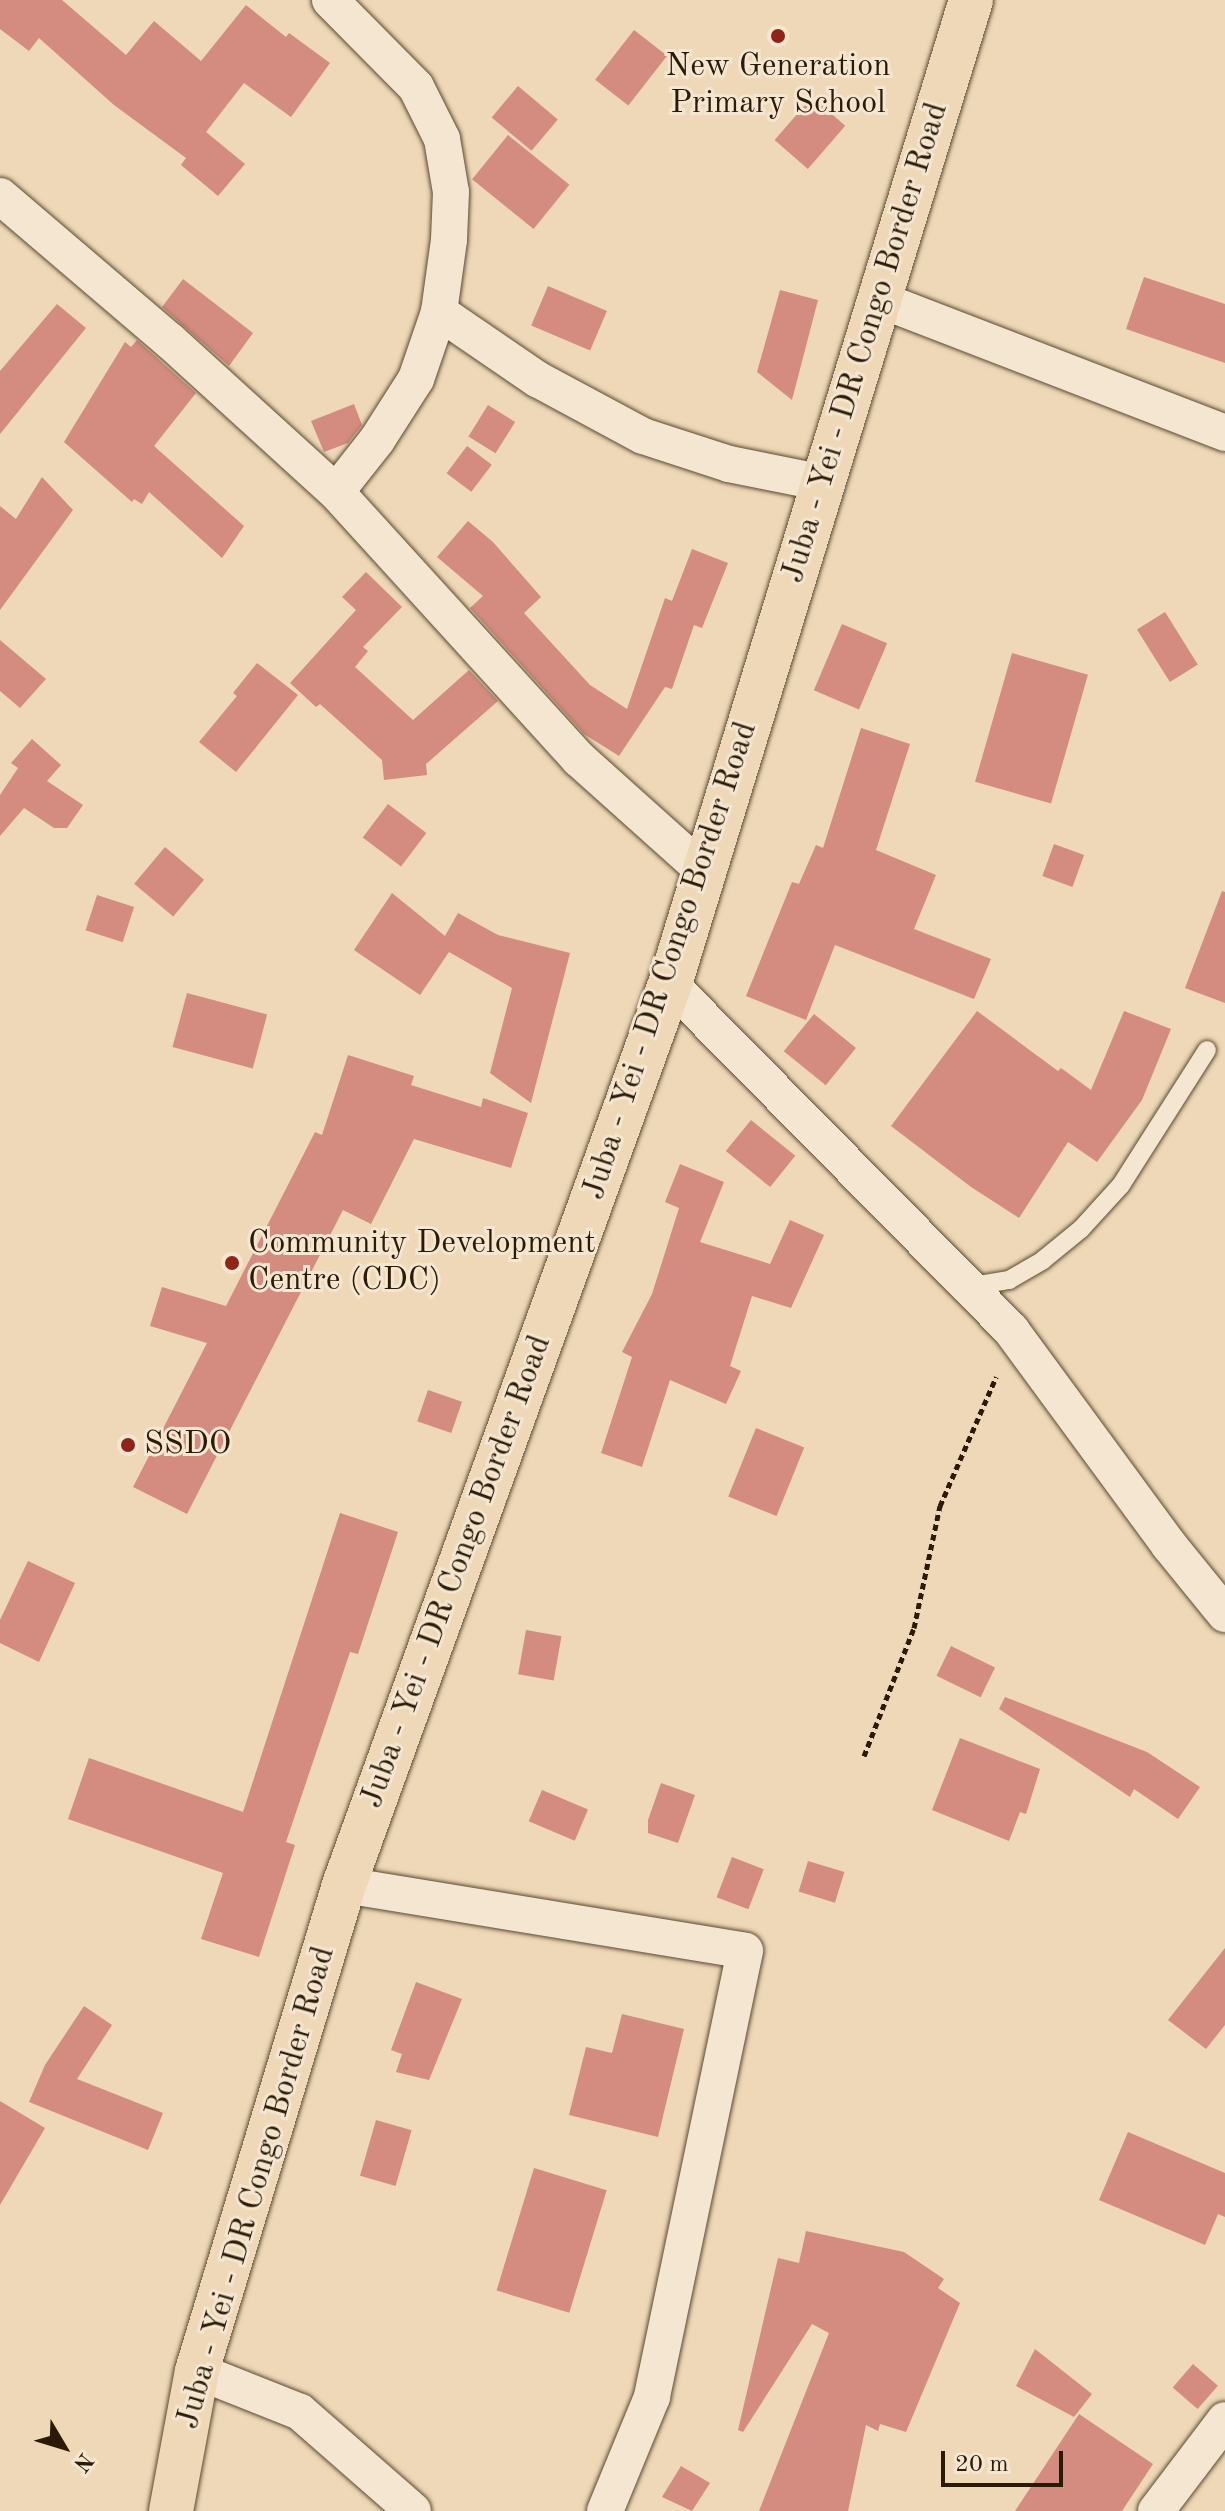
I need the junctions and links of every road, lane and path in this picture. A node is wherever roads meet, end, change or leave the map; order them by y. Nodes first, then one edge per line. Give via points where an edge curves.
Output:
1 (330, 0) edge
2 (971, 0) edge
3 (0, 196) edge
4 (878, 299) junction
5 (439, 312) junction
6 (1225, 433) edge
7 (823, 483) junction
8 (336, 492) junction
9 (706, 873) junction
10 (670, 984) junction
11 (1207, 1050) dead end
12 (967, 1287) junction
13 (1011, 1330) junction
14 (1225, 1614) edge
15 (864, 1756) dead end
16 (344, 1885) junction
17 (197, 2371) junction
18 (1225, 2420) edge
19 (171, 2511) edge
20 (413, 2511) edge
21 (605, 2511) edge
22 (1156, 2511) edge

1 - 5 street via 416,87 442,139 451,192
2 - 4 main road, Juba - Yei - DR Congo Border Road
3 - 8 street
4 - 6 street
4 - 7 main road, Juba - Yei - DR Congo Border Road
5 - 7 street via 537,379 643,436 729,464
5 - 8 street via 416,379
7 - 9 main road, Juba - Yei - DR Congo Border Road
8 - 9 street via 579,759
9 - 10 main road, Juba - Yei - DR Congo Border Road
10 - 12 street
10 - 16 main road, Juba - Yei - DR Congo Border Road
11 - 12 lane via 1121,1185 1081,1229 1009,1280
12 - 13 street
13 - 14 street
13 - 15 path via 992,1389 940,1506 914,1628
16 - 17 main road, Juba - Yei - DR Congo Border Road
16 - 21 street via 745,1951 652,2397
17 - 19 main road, Juba - Yei - DR Congo Border Road
17 - 20 street via 300,2412
18 - 22 street

